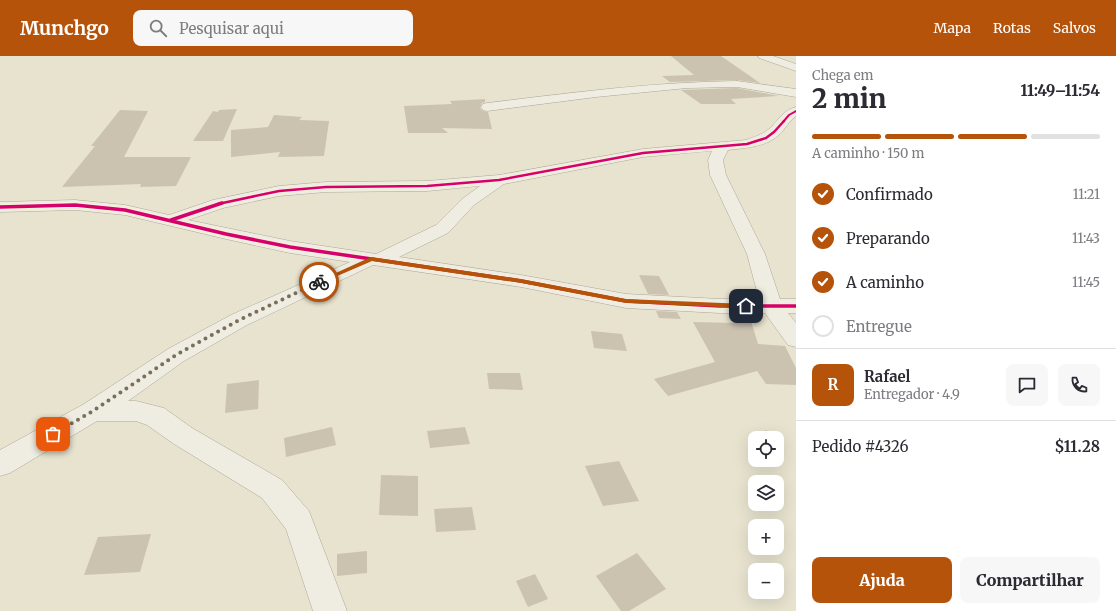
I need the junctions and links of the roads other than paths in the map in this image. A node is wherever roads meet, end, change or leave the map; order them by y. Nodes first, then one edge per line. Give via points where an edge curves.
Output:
1 (763, 56) edge
2 (796, 68) edge
3 (796, 93) edge
4 (487, 107) dead end
5 (796, 111) edge
6 (723, 147) junction
7 (499, 180) junction
8 (0, 207) edge
9 (171, 220) junction
10 (376, 259) junction
11 (796, 306) edge
12 (772, 307) junction
13 (796, 339) edge
14 (93, 411) junction
15 (0, 464) edge
16 (330, 611) edge

1 - 2 street
3 - 4 street via 737,84 686,85
5 - 6 street via 766,138
6 - 7 street via 615,157
6 - 12 street via 715,161 718,176 756,254
7 - 9 street via 427,186 326,187 279,191 220,204
7 - 10 street via 468,202 442,229
8 - 9 street via 75,205 125,210
9 - 10 street via 290,247
10 - 12 street via 521,281 626,301
10 - 14 street via 233,323 176,355
11 - 12 street
12 - 13 street
14 - 15 street
14 - 16 street via 136,411 155,416 183,436 272,489 298,521

